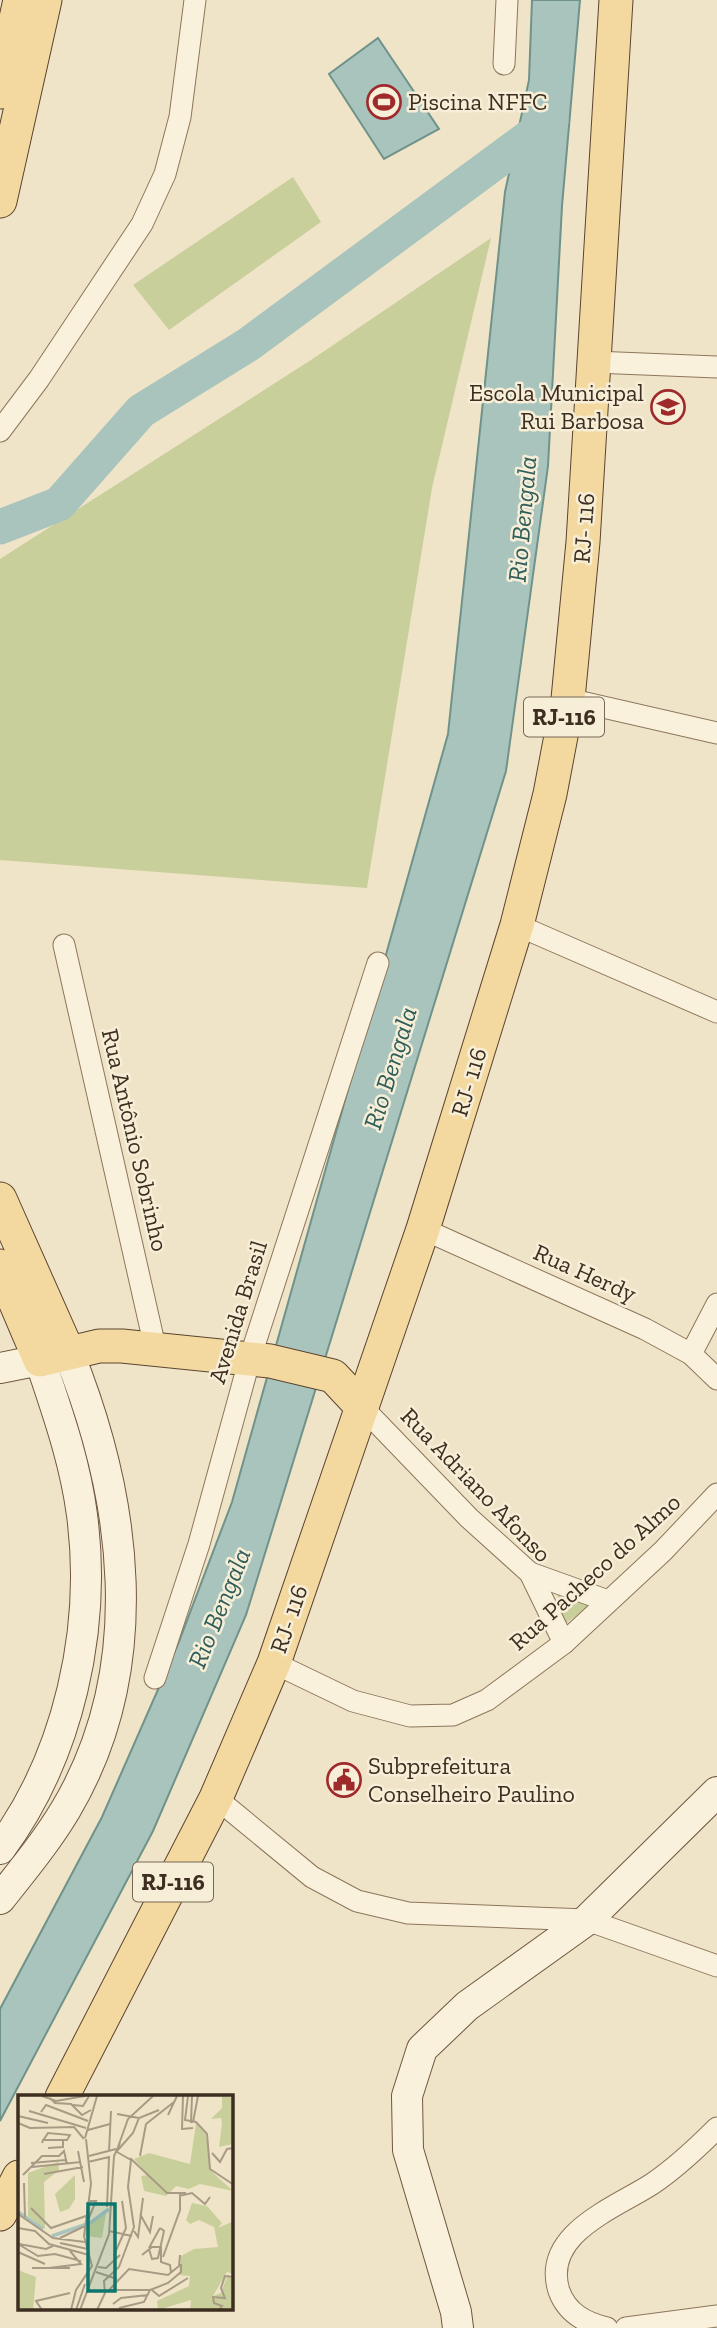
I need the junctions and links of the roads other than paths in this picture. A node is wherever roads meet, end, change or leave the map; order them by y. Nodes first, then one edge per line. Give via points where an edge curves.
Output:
1 (20, 0) edge
2 (45, 0) edge
3 (195, 0) edge
4 (506, 0) edge
5 (616, 0) edge
6 (504, 64) dead end
7 (0, 92) edge
8 (0, 201) edge
9 (594, 362) junction
10 (717, 367) edge
11 (0, 431) edge
12 (568, 699) junction
13 (717, 733) edge
14 (517, 925) junction
15 (64, 945) dead end
16 (378, 963) dead end
17 (717, 1012) edge
18 (0, 1199) edge
19 (423, 1229) junction
20 (0, 1266) edge
21 (717, 1304) edge
22 (155, 1348) junction
23 (691, 1354) junction
24 (54, 1356) junction
25 (260, 1359) junction
26 (0, 1367) edge
27 (717, 1379) edge
28 (362, 1407) junction
29 (717, 1494) edge
30 (530, 1573) junction
31 (608, 1601) junction
32 (564, 1643) junction
33 (274, 1663) junction
34 (155, 1678) dead end
35 (717, 1792) edge
36 (216, 1798) junction
37 (0, 1849) edge
38 (0, 1899) edge
39 (587, 1920) junction
40 (717, 1966) edge
41 (62, 2095) edge
42 (717, 2128) edge
43 (18, 2179) edge
44 (0, 2214) edge
45 (717, 2316) edge
46 (457, 2328) edge
47 (607, 2328) edge
48 (626, 2328) edge

1 - 7 main road
2 - 8 main road
3 - 11 street via 180,117 142,225
4 - 6 street
5 - 9 main road, RJ- 116 / RJ-116
9 - 10 street
9 - 12 main road, RJ- 116 / RJ-116
12 - 13 street
12 - 14 main road, RJ- 116 / RJ-116
14 - 17 street
14 - 19 main road, RJ- 116 / RJ-116
15 - 22 street, Rua Antônio Sobrinho
16 - 25 street, Avenida Brasil
18 - 24 main road
19 - 23 street, Rua Herdy
19 - 28 main road, RJ- 116 / RJ-116
20 - 24 main road
21 - 23 street
22 - 24 main road via 99,1346
22 - 25 main road
23 - 27 street, Rua Herdy
24 - 26 main road
24 - 37 main road via 82,1515 87,1598 64,1721 42,1777
24 - 38 main road via 88,1404 113,1503 121,1549 118,1651 93,1750 67,1807
25 - 28 main road via 333,1376
25 - 34 street, Avenida Brasil
28 - 30 street, Rua Adriano Afonso via 469,1518
28 - 33 main road, RJ- 116 / RJ-116
29 - 31 street, Rua Pacheco do Almo
30 - 31 street
30 - 32 street, Rua Adriano Afonso
31 - 32 street, Rua Pacheco do Almo
32 - 33 street, Rua Pacheco do Almo via 487,1700 453,1715 410,1716 354,1702
33 - 36 main road, RJ- 116 / RJ-116
35 - 39 main road
36 - 39 street via 312,1877 357,1901 408,1913
36 - 41 main road, RJ- 116 / RJ-116
39 - 40 street
39 - 46 main road via 467,2006 422,2049 407,2096 408,2150
42 - 47 street via 654,2183 581,2227 560,2252 555,2278 564,2304 587,2323
43 - 44 main road
45 - 48 street

